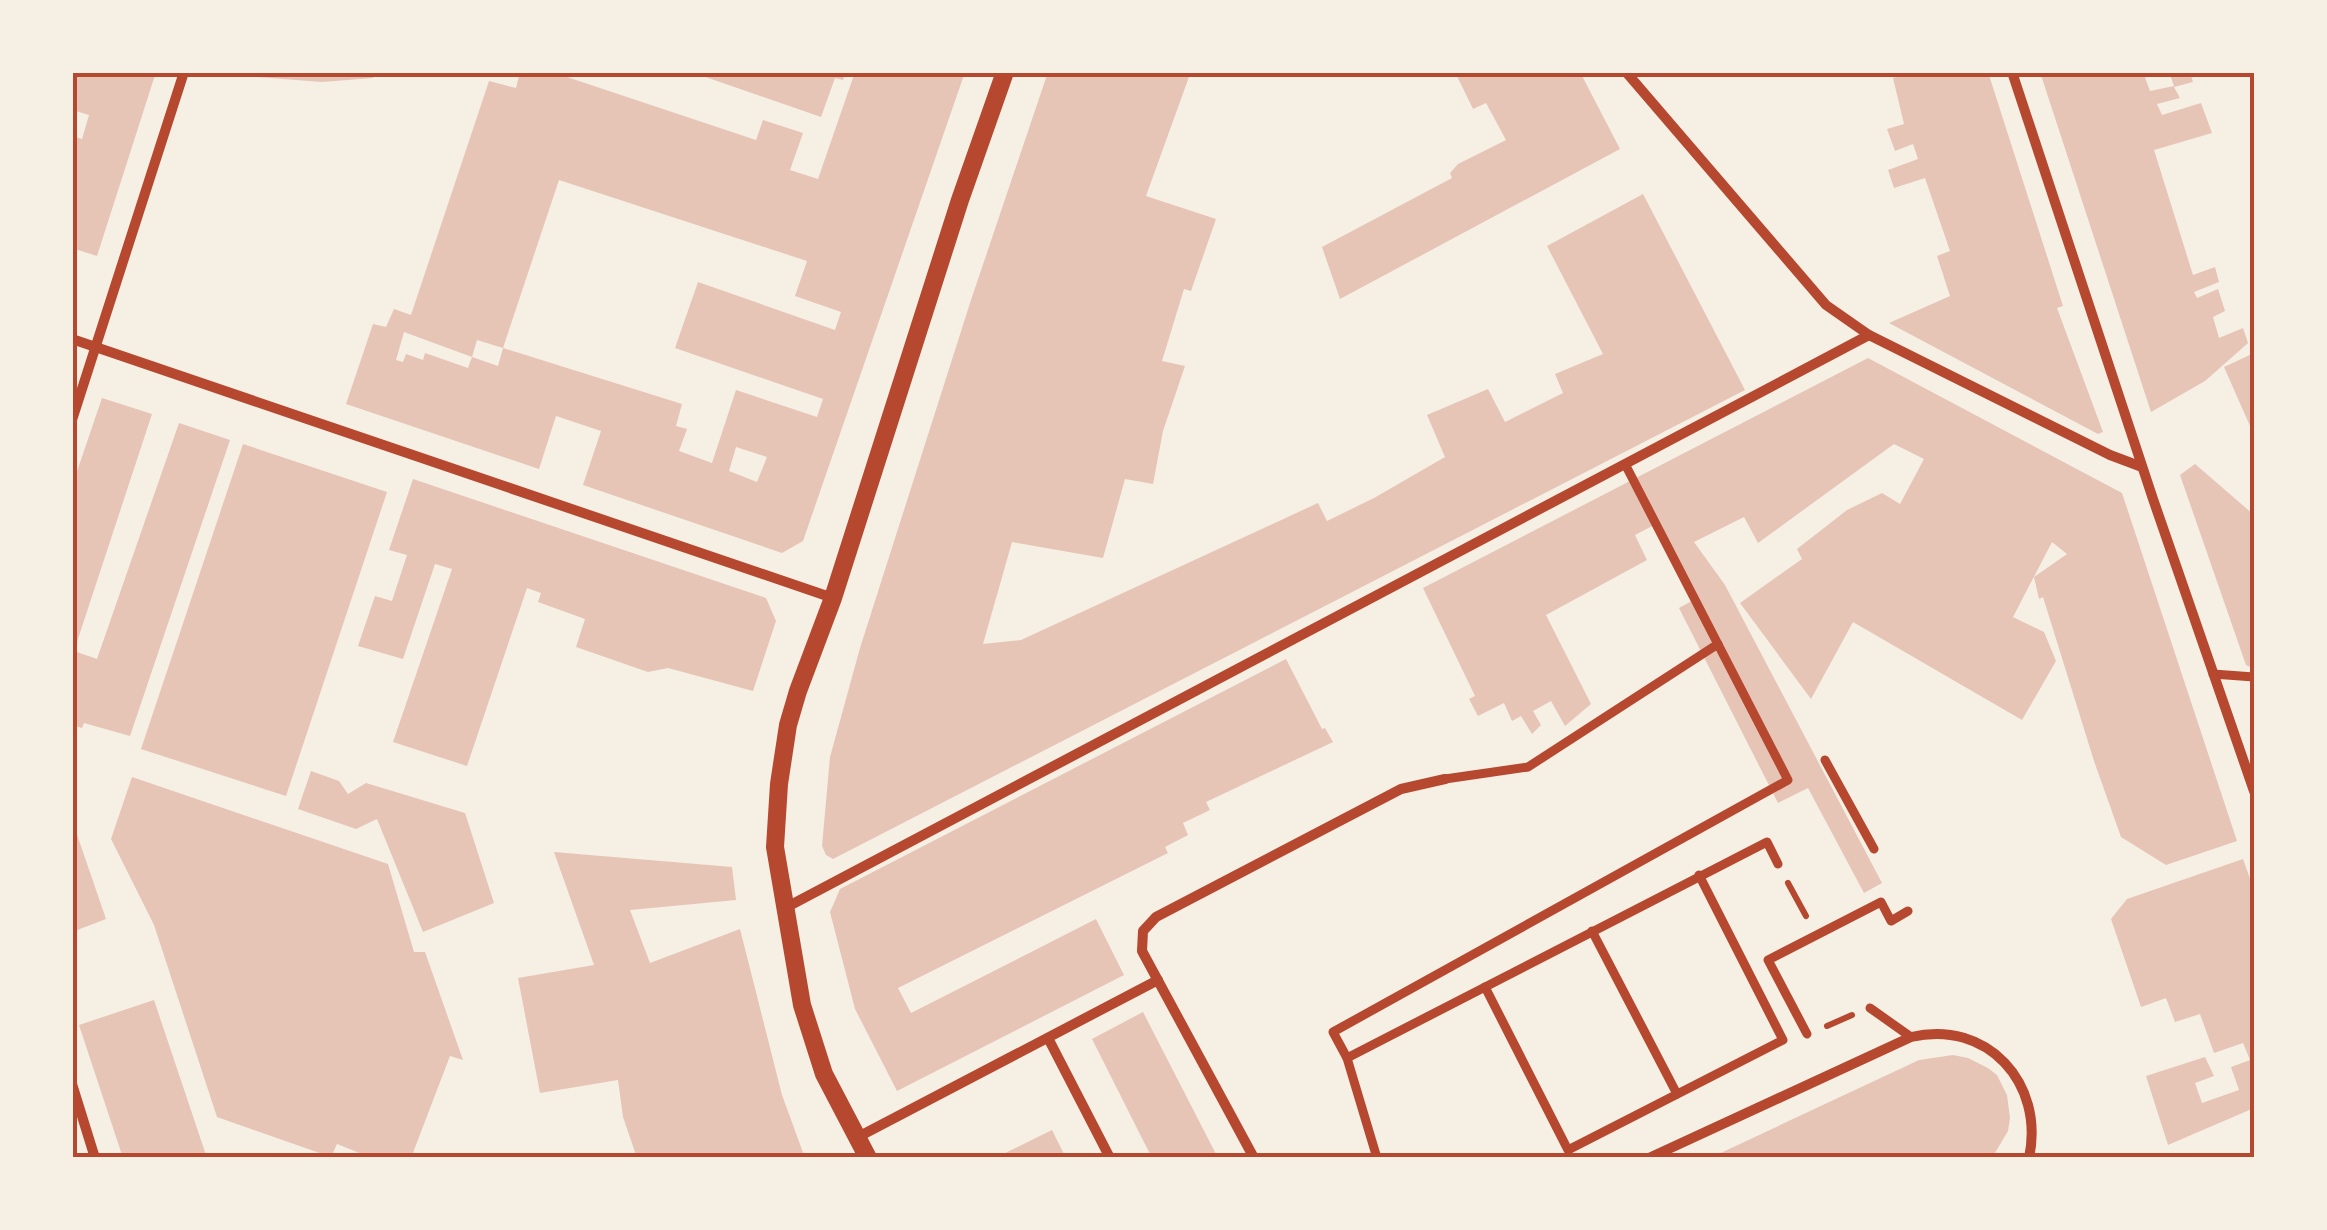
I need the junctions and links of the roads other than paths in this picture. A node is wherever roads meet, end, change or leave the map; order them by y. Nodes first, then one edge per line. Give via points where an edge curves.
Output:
1 (184, 72) edge
2 (1005, 72) edge
3 (1626, 72) edge
4 (2012, 72) edge
5 (1869, 334) junction
6 (72, 339) edge
7 (95, 346) junction
8 (72, 420) edge
9 (1624, 464) junction
10 (2142, 467) junction
11 (833, 598) junction
12 (1718, 644) junction
13 (2213, 674) junction
14 (2254, 677) edge
15 (1825, 760) dead end
16 (1445, 779) joint
17 (2254, 791) edge
18 (1874, 849) dead end
19 (1778, 864) road end
20 (1699, 876) junction
21 (786, 907) junction
22 (1908, 911) dead end
23 (1592, 931) junction
24 (1158, 980) junction
25 (1484, 987) junction
26 (1870, 1008) road end
27 (1807, 1034) road end
28 (1911, 1037) junction
29 (1048, 1038) junction
30 (1347, 1058) junction
31 (72, 1084) edge
32 (1678, 1094) junction
33 (858, 1137) junction
34 (95, 1158) edge
35 (868, 1158) edge
36 (1110, 1158) edge
37 (1254, 1158) edge
38 (1376, 1158) edge
39 (1648, 1158) edge
40 (2029, 1158) edge

1 - 7 street
2 - 11 street
3 - 5 street via 1795,273 1826,306
4 - 10 street
5 - 9 street
5 - 10 street
6 - 7 street
7 - 8 street
7 - 11 street
9 - 12 street
9 - 21 street
10 - 13 street
11 - 21 street via 798,691 782,758 776,847
12 - 16 street via 1528,766
12 - 30 street via 1788,780 1333,1032
13 - 14 street
13 - 17 street
15 - 18 street
16 - 24 street via 1400,789 1156,917 1143,931 1142,951
19 - 20 street via 1766,842
20 - 23 street
20 - 32 street via 1783,1040
21 - 33 street via 802,1006 824,1074
22 - 27 street via 1891,921 1881,902 1768,960
23 - 25 street
23 - 32 street
24 - 29 street
24 - 37 street
25 - 30 street
25 - 32 street via 1568,1150
26 - 28 street
28 - 39 street
28 - 40 street via 1947,1033 1976,1040 2002,1060 2024,1088 2032,1120
29 - 33 street
29 - 36 street
30 - 38 street
31 - 34 street
33 - 35 street

